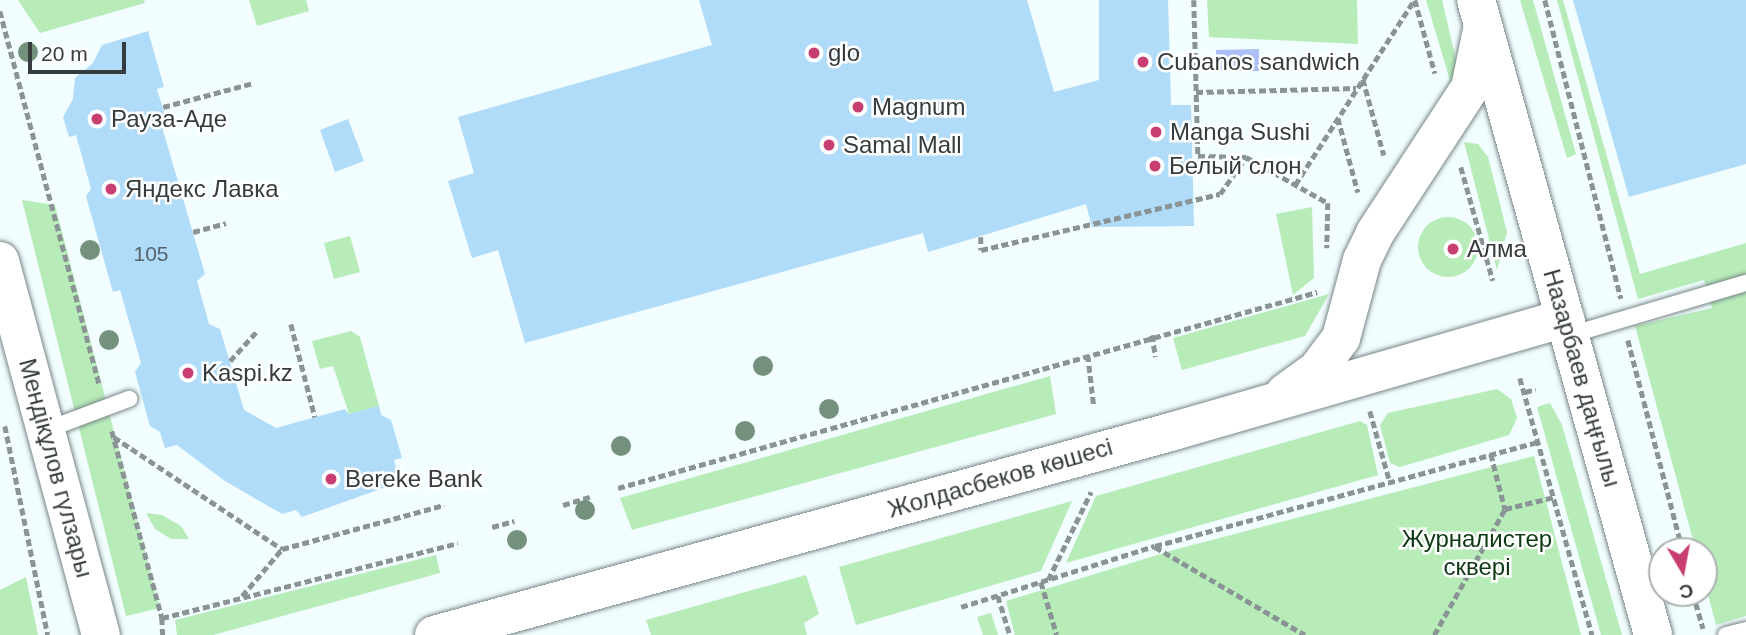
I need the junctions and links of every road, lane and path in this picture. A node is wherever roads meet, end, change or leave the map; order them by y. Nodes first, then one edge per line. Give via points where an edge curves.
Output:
1 (1194, 0) edge
2 (1415, 0) edge
3 (1545, 0) edge
4 (0, 11) edge
5 (1480, 12) edge
6 (1436, 77) dead end
7 (1363, 79) junction
8 (253, 83) dead end
9 (1356, 88) junction
10 (1196, 92) junction
11 (163, 107) dead end
12 (1338, 117) junction
13 (1457, 152) dead end
14 (1384, 156) dead end
15 (1246, 157) junction
16 (1295, 185) junction
17 (1358, 192) dead end
18 (226, 223) dead end
19 (61, 231) dead end
20 (193, 232) dead end
21 (981, 237) dead end
22 (1327, 256) dead end
23 (0, 261) edge
24 (1493, 281) dead end
25 (1746, 283) edge
26 (1326, 289) dead end
27 (1622, 317) junction
28 (290, 324) dead end
29 (1567, 326) junction
30 (256, 332) dead end
31 (1152, 335) junction
32 (1088, 355) junction
33 (1156, 357) dead end
34 (230, 361) dead end
35 (1520, 378) dead end
36 (1536, 389) dead end
37 (1525, 393) junction
38 (129, 399) dead end
39 (1263, 406) junction
40 (1094, 407) dead end
41 (1370, 410) dead end
42 (3, 417) dead end
43 (316, 417) dead end
44 (46, 430) junction
45 (114, 437) dead end
46 (1538, 442) junction
47 (1491, 454) junction
48 (1101, 481) dead end
49 (1390, 482) junction
50 (618, 488) dead end
51 (590, 497) dead end
52 (1554, 497) junction
53 (444, 505) dead end
54 (563, 505) dead end
55 (1505, 509) junction
56 (514, 521) dead end
57 (492, 527) dead end
58 (1679, 537) edge
59 (458, 543) dead end
60 (1154, 546) junction
61 (282, 549) junction
62 (1048, 580) junction
63 (1041, 582) junction
64 (998, 596) junction
65 (240, 598) junction
66 (961, 607) dead end
67 (1697, 607) edge
68 (1746, 629) edge
69 (48, 635) edge
70 (101, 635) edge
71 (163, 635) edge
72 (434, 635) edge
73 (1010, 635) edge
74 (1057, 635) edge
75 (1305, 635) edge
76 (1434, 635) edge
77 (1590, 635) edge
78 (1653, 635) edge
79 (1704, 635) edge
80 (1726, 635) edge

1 - 10 path
2 - 6 path
2 - 7 path
3 - 27 path
4 - 19 path
5 - 29 street, Назарбаев даңғылы
5 - 39 street via 1470,88 1375,233 1362,260 1341,338 1317,370
7 - 9 path
7 - 14 path
8 - 11 path
9 - 10 path
9 - 12 path
10 - 15 path via 1198,156
12 - 16 path
12 - 17 path
13 - 24 path
15 - 16 path
15 - 21 path via 1220,194 981,250
16 - 22 path via 1328,203
18 - 20 path
23 - 44 street, Мендікұлов гүлзары
25 - 27 lane
26 - 31 path
27 - 29 lane
27 - 58 path
28 - 43 path
29 - 39 street, Жолдасбеков көшесі
29 - 78 street, Назарбаев даңғылы
30 - 34 path
31 - 32 path
31 - 33 path
32 - 40 path
32 - 50 path
35 - 37 path
36 - 37 path
37 - 46 path
38 - 44 lane
39 - 72 street, Жолдасбеков көшесі
41 - 49 path
42 - 69 path
44 - 70 street, Мендікұлов гүлзары
45 - 61 path
46 - 47 path
46 - 52 path
47 - 49 path
47 - 55 path
48 - 62 path via 1083,502
49 - 60 path
51 - 54 path
52 - 55 path
52 - 77 path
53 - 61 path
55 - 76 path
56 - 57 path
59 - 65 path
60 - 62 path
60 - 75 path
61 - 65 path
62 - 63 path
63 - 64 path
63 - 74 path
64 - 66 path
64 - 73 path
65 - 71 path via 162,618
67 - 79 path
68 - 80 lane

